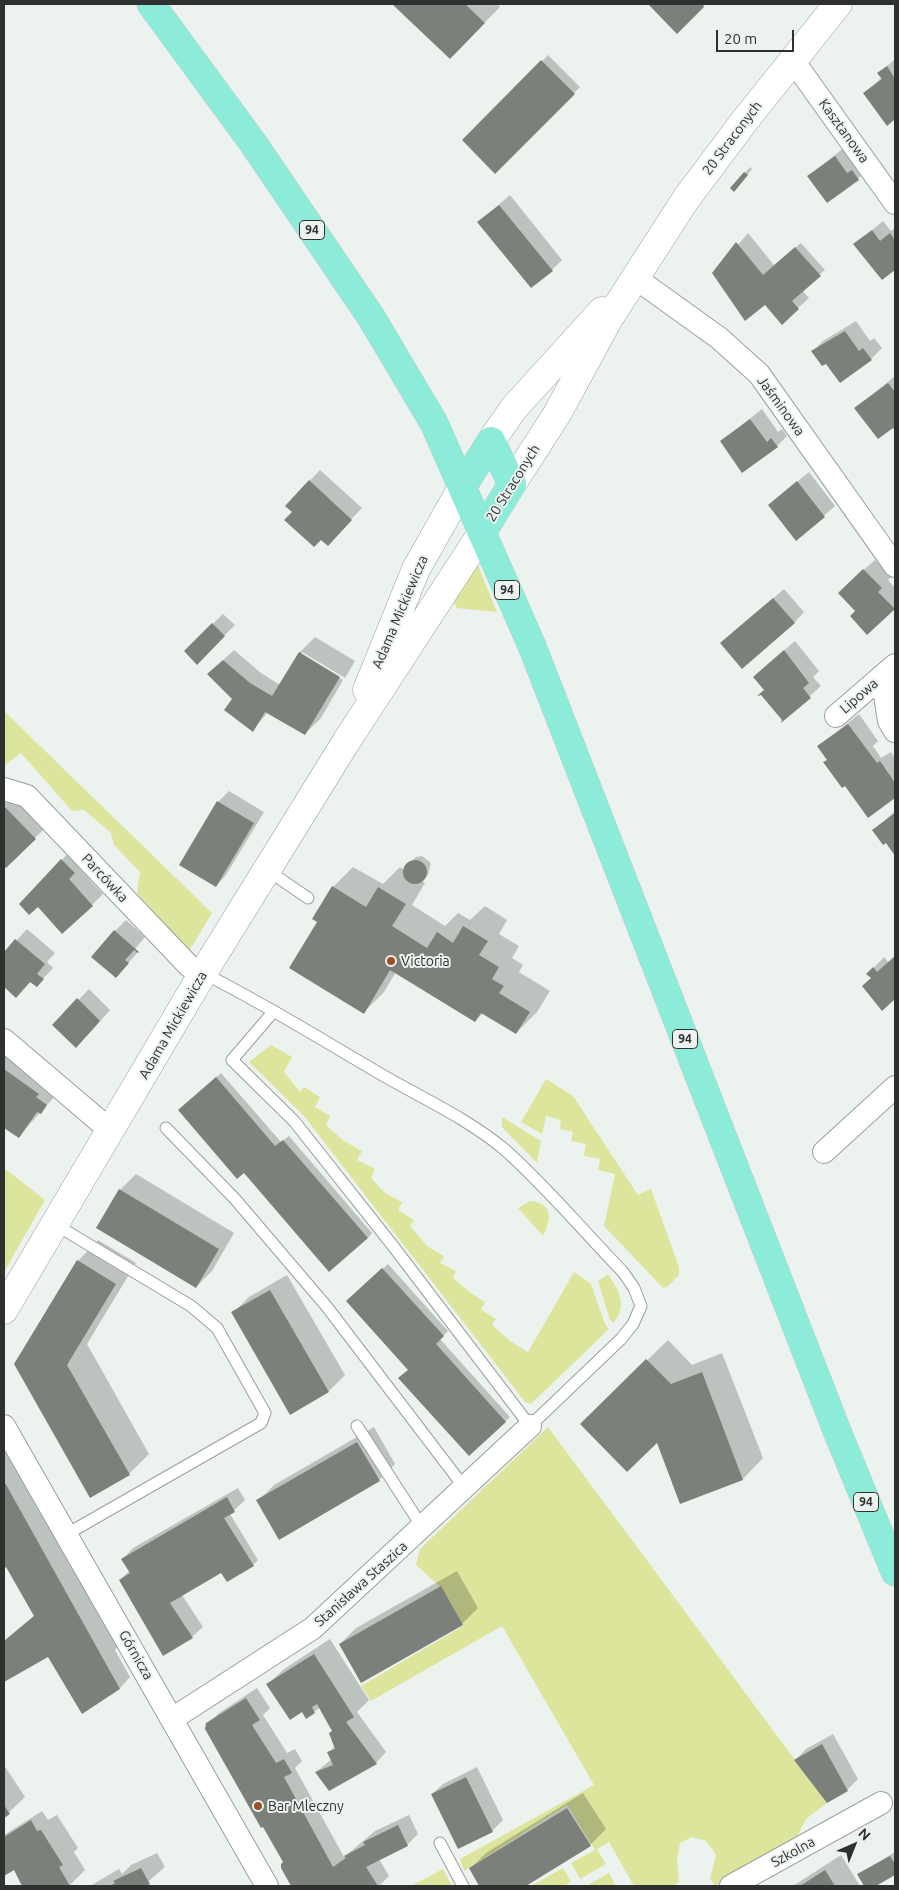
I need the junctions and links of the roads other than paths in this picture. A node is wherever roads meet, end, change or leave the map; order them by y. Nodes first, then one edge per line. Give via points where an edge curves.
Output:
1 (151, 4) edge
2 (832, 6) edge
3 (792, 59) junction
4 (895, 203) edge
5 (634, 277) junction
6 (491, 440) junction
7 (512, 484) junction
8 (462, 486) junction
9 (482, 533) junction
10 (895, 566) edge
11 (889, 671) edge
12 (836, 716) dead end
13 (895, 731) edge
14 (346, 742) junction
15 (4, 789) edge
16 (267, 870) junction
17 (308, 898) dead end
18 (203, 973) junction
19 (274, 1011) junction
20 (4, 1040) edge
21 (895, 1087) edge
22 (166, 1128) dead end
23 (112, 1131) junction
24 (824, 1152) dead end
25 (56, 1225) junction
26 (4, 1310) edge
27 (4, 1426) edge
28 (357, 1426) dead end
29 (530, 1426) junction
30 (464, 1487) junction
31 (424, 1526) junction
32 (67, 1534) junction
33 (895, 1572) edge
34 (172, 1719) junction
35 (881, 1803) dead end
36 (440, 1843) dead end
37 (266, 1886) edge
38 (463, 1886) edge
39 (731, 1886) edge

1 - 8 main road, 94 via 253,143 371,317 434,423
2 - 3 street, 20 Straconych
3 - 4 street, Kasztanowa
3 - 5 street, 20 Straconych via 686,199
5 - 6 street, 20 Straconych via 534,385
5 - 7 street, 20 Straconych via 557,414
5 - 10 street, Jaśminowa via 720,338 759,374
6 - 7 main road
6 - 8 main road, 20 Straconych
7 - 9 main road, 20 Straconych
8 - 9 main road, 94
8 - 14 street, Adama Mickiewicza via 416,569
9 - 14 street, Adama Mickiewicza
9 - 33 main road, 94 via 536,655 837,1431
11 - 12 street, Lipowa
11 - 13 street, Lipowa via 889,721
14 - 16 street, Adama Mickiewicza
15 - 18 street, Parcówka via 27,796 189,966
16 - 17 lane
16 - 18 street, Adama Mickiewicza
18 - 19 lane
18 - 23 street, Adama Mickiewicza
19 - 29 lane via 232,1060 294,1121
19 - 29 lane via 480,1131 529,1174 623,1272 634,1288 641,1306 633,1324
20 - 23 street
21 - 24 street
22 - 30 lane via 235,1198 327,1307
23 - 25 street, Adama Mickiewicza
25 - 26 street, Adama Mickiewicza
25 - 32 lane via 191,1306 217,1328 265,1413 261,1423
27 - 32 street, Górnicza
28 - 31 lane
29 - 30 street, Stanisława Staszica
30 - 31 street, Stanisława Staszica
31 - 34 street, Stanisława Staszica via 313,1628
32 - 34 street, Górnicza
34 - 37 street, Górnicza
35 - 39 street, Szkolna
36 - 38 lane

